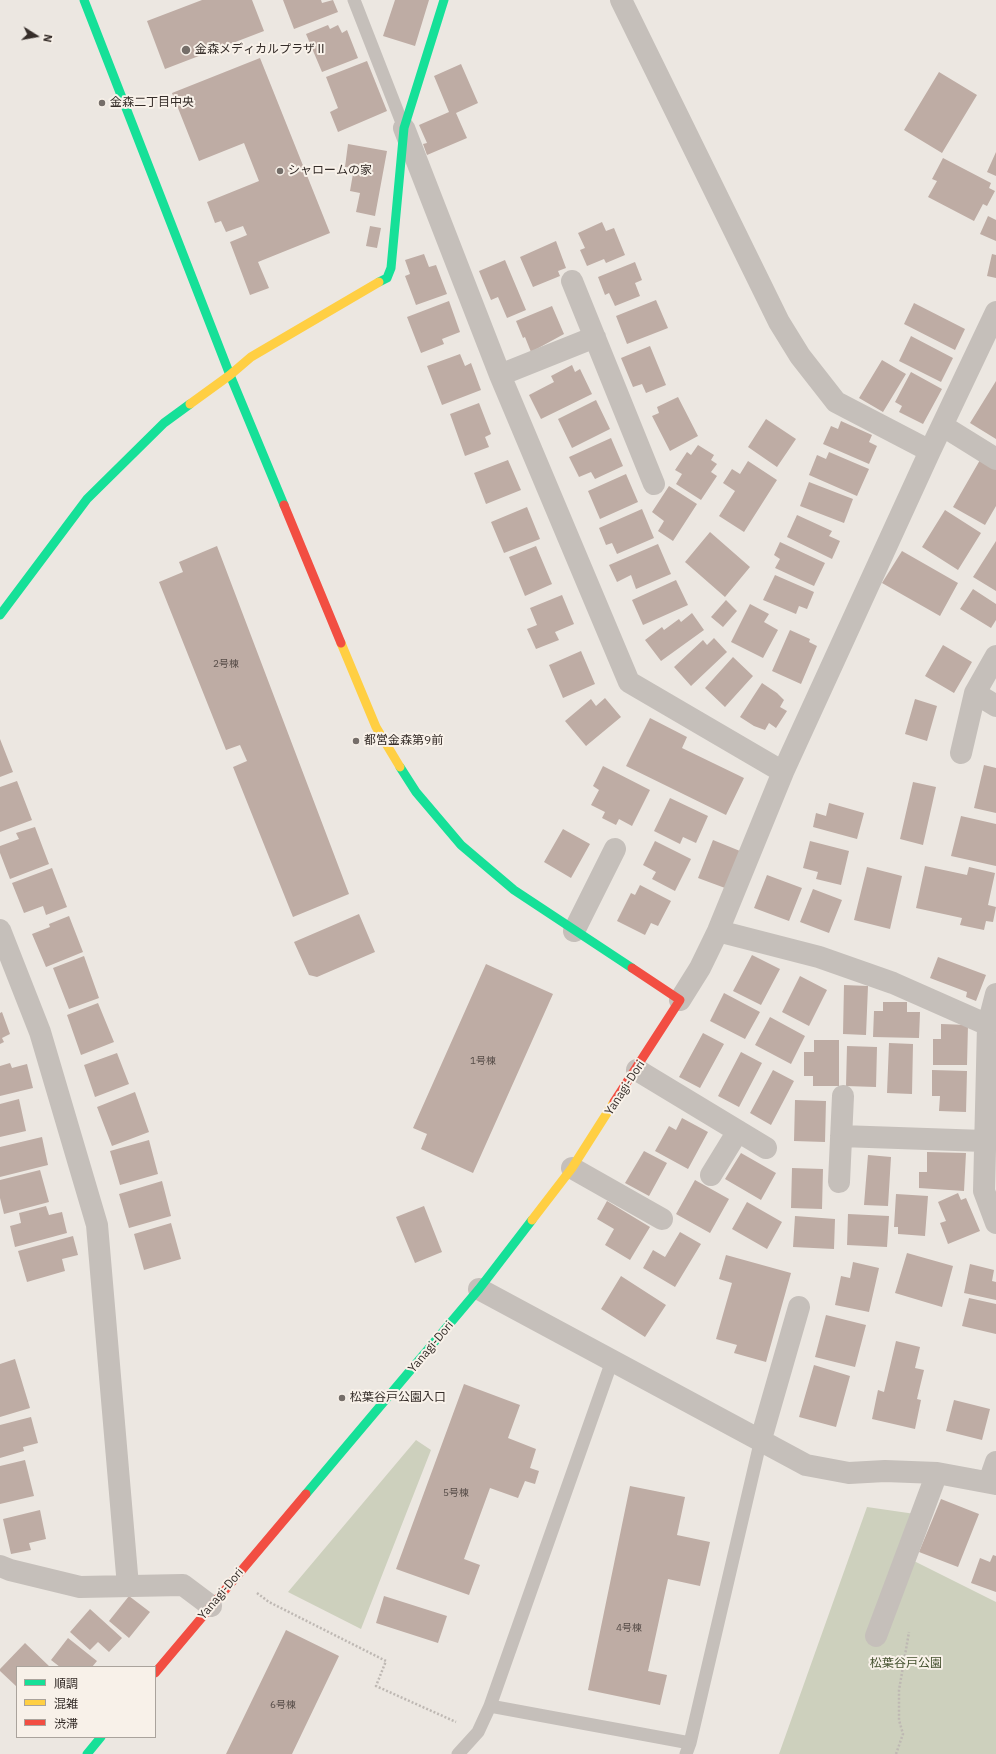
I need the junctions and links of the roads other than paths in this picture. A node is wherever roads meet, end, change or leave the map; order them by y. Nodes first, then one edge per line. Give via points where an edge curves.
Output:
1 (84, 0) edge
2 (354, 0) edge
3 (444, 0) edge
4 (621, 0) edge
5 (404, 128) junction
6 (572, 281) dead end
7 (996, 312) edge
8 (595, 337) junction
9 (230, 375) junction
10 (500, 375) junction
11 (943, 426) junction
12 (930, 451) junction
13 (996, 459) edge
14 (654, 484) dead end
15 (0, 615) edge
16 (996, 656) edge
17 (975, 693) junction
18 (996, 706) edge
19 (961, 753) dead end
20 (783, 772) junction
21 (615, 848) dead end
22 (0, 930) edge
23 (574, 931) junction
24 (718, 931) junction
25 (680, 1000) junction
26 (993, 1008) edge
27 (637, 1070) junction
28 (843, 1096) dead end
29 (738, 1131) junction
30 (841, 1136) junction
31 (984, 1141) junction
32 (766, 1148) dead end
33 (572, 1168) junction
34 (711, 1175) dead end
35 (839, 1182) dead end
36 (662, 1219) dead end
37 (996, 1223) edge
38 (479, 1290) junction
39 (799, 1307) dead end
40 (612, 1361) junction
41 (761, 1440) junction
42 (937, 1472) junction
43 (994, 1476) edge
44 (0, 1566) edge
45 (128, 1586) junction
46 (212, 1606) junction
47 (876, 1636) dead end
48 (156, 1672) edge
49 (490, 1706) junction
50 (100, 1738) edge
51 (688, 1749) edge
52 (87, 1754) edge
53 (458, 1754) edge

1 - 9 street
2 - 5 lane
3 - 5 street
4 - 12 street via 775,314 800,356 836,402
5 - 9 street via 391,268 387,278 251,357
5 - 10 street
6 - 8 street
7 - 11 street
8 - 10 street
8 - 14 street
9 - 15 street via 164,423 87,499
9 - 23 street via 376,727 416,792 460,845 514,890
10 - 20 street via 629,682
11 - 12 street
11 - 13 street
12 - 20 street
16 - 17 street
17 - 18 street
17 - 19 street
20 - 24 street
21 - 23 street
22 - 45 street via 40,1032 97,1225
23 - 25 street
24 - 25 street via 700,968
24 - 26 street via 819,957 893,983
25 - 27 street, Yanagi-Dori
26 - 31 street
27 - 29 street
27 - 33 street, Yanagi-Dori
28 - 30 street
29 - 32 street
29 - 34 street
30 - 31 street
30 - 35 street
31 - 37 street via 984,1191
33 - 36 street
33 - 38 street, Yanagi-Dori
38 - 40 street
38 - 46 street, Yanagi-Dori
39 - 41 street
40 - 41 street
40 - 49 lane
41 - 42 street via 806,1465 849,1473
41 - 51 lane
42 - 43 street
42 - 47 street
44 - 45 street via 80,1587
45 - 46 street via 183,1585
46 - 48 street, Yanagi-Dori
49 - 51 lane
49 - 53 lane via 478,1732
50 - 52 street

